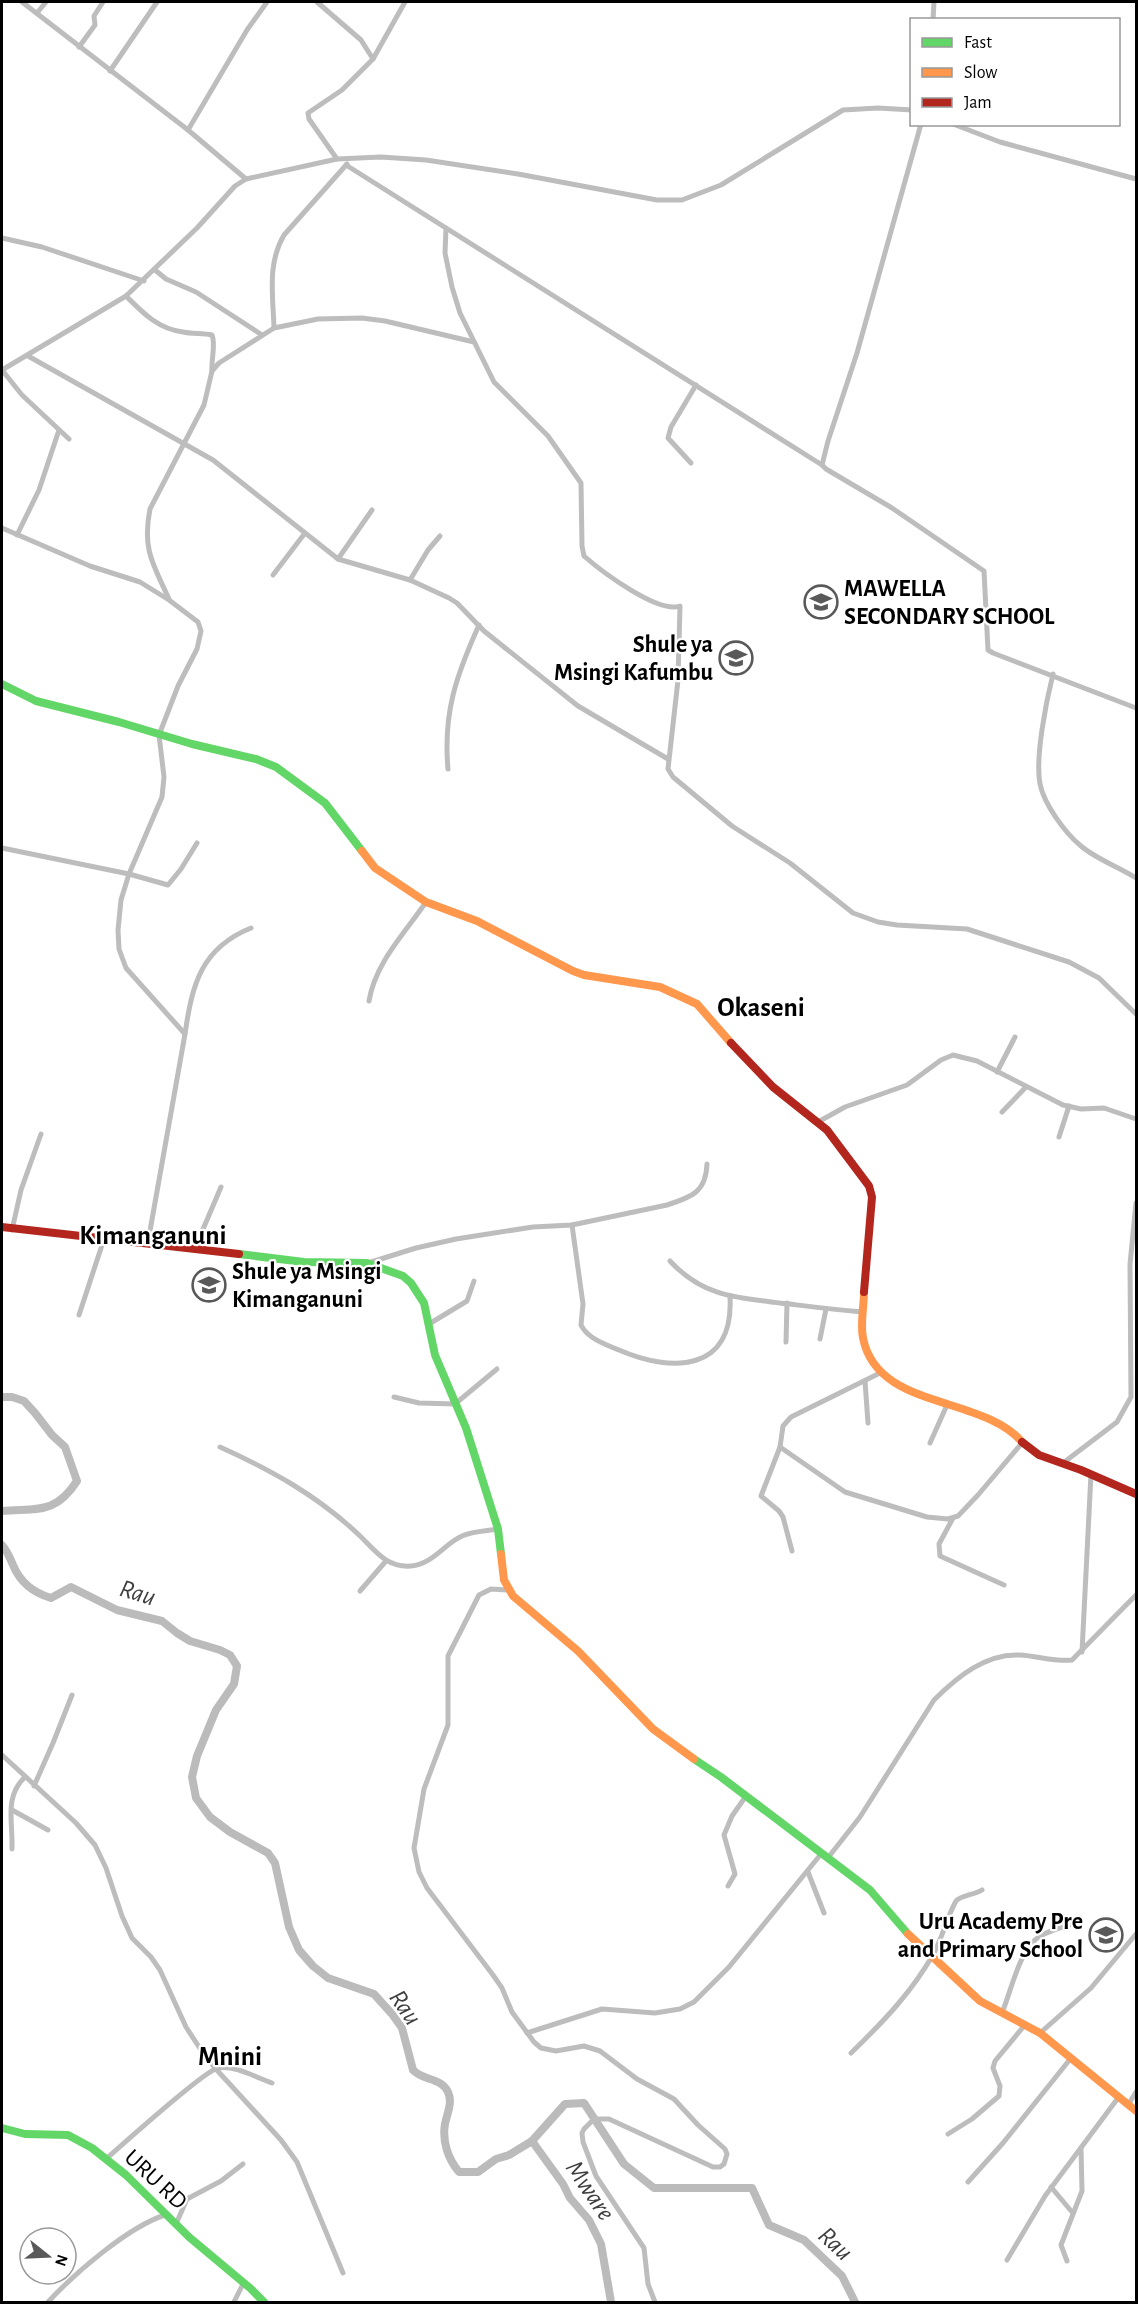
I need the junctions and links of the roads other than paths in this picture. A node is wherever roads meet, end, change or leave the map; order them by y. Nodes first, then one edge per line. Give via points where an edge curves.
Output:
1 (22, 2) edge
2 (46, 2) edge
3 (103, 2) edge
4 (157, 2) edge
5 (267, 2) edge
6 (317, 2) edge
7 (405, 2) edge
8 (934, 2) edge
9 (38, 13) junction
10 (933, 18) edge
11 (79, 47) junction
12 (373, 59) junction
13 (110, 71) junction
14 (910, 110) edge
15 (920, 126) edge
16 (958, 126) edge
17 (188, 130) junction
18 (337, 159) junction
19 (350, 159) junction
20 (346, 165) junction
21 (246, 179) junction
22 (1137, 179) edge
23 (446, 228) junction
24 (2, 238) edge
25 (155, 270) junction
26 (144, 281) junction
27 (126, 296) junction
28 (274, 328) junction
29 (262, 334) junction
30 (474, 342) junction
31 (27, 356) junction
32 (2, 370) edge
33 (212, 371) junction
34 (696, 385) junction
35 (59, 430) junction
36 (69, 439) dead end
37 (183, 443) junction
38 (691, 463) dead end
39 (822, 465) junction
40 (372, 510) dead end
41 (2, 528) edge
42 (305, 533) junction
43 (17, 535) junction
44 (440, 536) dead end
45 (338, 560) junction
46 (273, 575) dead end
47 (410, 580) junction
48 (169, 600) junction
49 (478, 625) junction
50 (1053, 674) junction
51 (2, 684) edge
52 (1137, 708) edge
53 (159, 735) junction
54 (668, 759) junction
55 (448, 769) dead end
56 (196, 843) dead end
57 (2, 848) edge
58 (129, 874) junction
59 (1137, 878) edge
60 (426, 902) junction
61 (251, 928) dead end
62 (369, 1001) dead end
63 (1137, 1014) edge
64 (184, 1034) junction
65 (1016, 1038) dead end
66 (997, 1072) junction
67 (1026, 1087) junction
68 (1069, 1106) junction
69 (1002, 1112) dead end
70 (1137, 1119) edge
71 (818, 1122) junction
72 (40, 1134) dead end
73 (1059, 1137) dead end
74 (707, 1164) dead end
75 (221, 1187) dead end
76 (1137, 1203) edge
77 (572, 1225) junction
78 (2, 1227) edge
79 (12, 1230) junction
80 (104, 1239) junction
81 (148, 1242) junction
82 (195, 1248) junction
83 (670, 1261) dead end
84 (367, 1263) junction
85 (474, 1281) dead end
86 (729, 1297) junction
87 (787, 1303) junction
88 (826, 1309) junction
89 (863, 1312) junction
90 (79, 1315) dead end
91 (429, 1324) junction
92 (820, 1339) dead end
93 (786, 1342) dead end
94 (497, 1370) dead end
95 (882, 1372) junction
96 (865, 1381) junction
97 (1135, 1387) edge
98 (394, 1397) dead end
99 (455, 1404) junction
100 (947, 1405) junction
101 (1128, 1405) junction
102 (1137, 1408) edge
103 (868, 1423) dead end
104 (930, 1443) dead end
105 (1022, 1443) junction
106 (220, 1447) dead end
107 (780, 1447) junction
108 (1063, 1463) junction
109 (1091, 1474) junction
110 (1137, 1494) edge
111 (953, 1518) junction
112 (498, 1529) junction
113 (792, 1551) dead end
114 (386, 1561) junction
115 (1004, 1586) dead end
116 (507, 1590) junction
117 (360, 1591) dead end
118 (1137, 1595) edge
119 (1082, 1652) junction
120 (72, 1695) dead end
121 (2, 1755) edge
122 (25, 1777) junction
123 (34, 1786) junction
124 (747, 1796) junction
125 (12, 1810) junction
126 (48, 1830) dead end
127 (12, 1848) dead end
128 (824, 1856) junction
129 (808, 1872) junction
130 (728, 1886) dead end
131 (982, 1890) dead end
132 (824, 1913) dead end
133 (1075, 1923) dead end
134 (1137, 1934) edge
135 (932, 1955) junction
136 (1002, 2013) junction
137 (1024, 2026) junction
138 (527, 2033) junction
139 (1040, 2033) junction
140 (851, 2053) dead end
141 (1071, 2058) junction
142 (215, 2068) junction
143 (272, 2083) dead end
144 (1137, 2092) edge
145 (1118, 2098) junction
146 (1128, 2105) junction
147 (1137, 2110) edge
148 (2, 2128) edge
149 (948, 2134) dead end
150 (1081, 2148) junction
151 (106, 2159) junction
152 (243, 2164) dead end
153 (968, 2182) dead end
154 (1051, 2187) junction
155 (1072, 2212) junction
156 (165, 2215) junction
157 (176, 2224) junction
158 (1007, 2260) dead end
159 (1067, 2261) dead end
160 (343, 2273) dead end
161 (244, 2282) junction
162 (48, 2302) edge
163 (234, 2302) edge
164 (264, 2302) edge
165 (655, 2302) edge

1 - 9 street
2 - 9 street
3 - 11 street via 94,16 95,25
4 - 13 street
5 - 17 street
6 - 12 street via 361,40
7 - 12 street
8 - 10 street
9 - 11 street
11 - 13 street
12 - 18 street via 342,90 308,114
13 - 17 street
14 - 19 street via 843,110 721,185 682,200 657,200 426,160
15 - 39 street
16 - 22 street via 1000,142
17 - 21 street
18 - 19 street
18 - 21 street
19 - 20 street
20 - 23 street
20 - 28 street via 277,247 273,268
21 - 25 street
23 - 30 street via 445,253 452,287
23 - 34 street
24 - 26 street
25 - 26 street
25 - 29 street
26 - 27 street
27 - 31 street
27 - 33 street via 150,320 166,328 212,335
28 - 29 street
28 - 30 street via 362,318 414,326
29 - 33 street via 228,355
30 - 54 street via 494,382 548,436 581,483 584,556 652,602 670,608 680,606 678,680
31 - 32 street
31 - 37 street
32 - 35 street via 21,395
33 - 37 street via 204,405
34 - 38 street via 668,438
34 - 39 street
35 - 36 street
35 - 43 street via 39,490
37 - 42 street via 232,473
37 - 48 street via 150,509 146,527 152,561
39 - 50 street via 984,571 988,650
40 - 45 street
41 - 43 street
42 - 45 street
42 - 46 street
43 - 48 street via 90,566 126,576
44 - 47 street
45 - 47 street
47 - 49 street via 457,603
48 - 53 street via 198,622 201,631
49 - 54 street via 578,706
49 - 55 street via 450,700
50 - 52 street
50 - 59 street via 1046,702 1040,775 1045,798 1081,846
51 - 53 street via 36,700
53 - 58 street via 162,797
53 - 60 street via 276,767 325,803 375,868
54 - 63 street via 669,773 696,797 732,826 790,862 853,913 897,925 967,929 1068,962 1099,978
56 - 58 street via 168,885
57 - 58 street
58 - 64 street via 119,914 119,950 126,968
60 - 62 street via 381,966
60 - 71 street via 477,921 573,971 649,984 691,1001 772,1087
61 - 64 street via 223,942 203,968
64 - 81 street
65 - 66 street
66 - 67 street
66 - 71 street via 963,1056 946,1057 907,1086 845,1107
67 - 68 street
67 - 69 street
68 - 70 street via 1104,1108
68 - 73 street
71 - 89 street via 850,1158 872,1197
72 - 79 street
74 - 77 street via 705,1183 681,1200
75 - 82 street
76 - 97 street via 1130,1264
77 - 84 street via 456,1239
77 - 86 street via 583,1304 582,1329 612,1347 664,1363 706,1358 723,1337
78 - 79 street
79 - 80 street
80 - 81 street
80 - 90 street
81 - 82 street
82 - 84 street via 304,1262
83 - 86 street via 694,1282
84 - 91 street via 411,1283 424,1303
85 - 91 street via 467,1301
86 - 87 street
87 - 88 street
87 - 93 street
88 - 89 street
88 - 92 street
89 - 95 street via 863,1345
91 - 99 street via 435,1355
94 - 99 street
95 - 96 street
95 - 100 street
96 - 103 street
96 - 107 street via 791,1417 783,1426
97 - 101 street
98 - 99 street via 419,1403
99 - 112 street
100 - 104 street
100 - 105 street via 1004,1425
101 - 102 street
101 - 108 street via 1117,1422
105 - 108 street via 1034,1453
105 - 111 street
106 - 114 street via 269,1470 318,1500
107 - 111 street via 845,1492 927,1517
107 - 113 street via 761,1496 783,1517
108 - 109 street
109 - 110 street
109 - 119 street
111 - 115 street via 939,1544 940,1556
112 - 114 street via 462,1536 419,1565
112 - 116 street
114 - 117 street
116 - 124 street via 578,1651 653,1729
116 - 138 street via 491,1589 474,1601 448,1656 448,1725 424,1788 414,1848 427,1888 502,1988
118 - 119 street
119 - 128 street via 1066,1661 1004,1655 981,1664 948,1686 934,1700 860,1816
120 - 123 street
121 - 122 street
122 - 123 street
122 - 125 street via 14,1790
123 - 142 street via 95,1845 132,1938 160,1970 186,2026
124 - 128 street
124 - 130 street via 724,1835 735,1874
125 - 126 street
125 - 127 street
128 - 129 street
128 - 135 street via 870,1890
129 - 132 street
129 - 138 street via 729,1967 694,2002 655,2013 602,2008
131 - 135 street via 956,1901
133 - 136 street via 1042,1935 1031,1944
134 - 139 street via 1091,1988
135 - 136 street via 980,2001
135 - 140 street via 896,2008
136 - 137 street
137 - 139 street
137 - 149 street via 995,2061 999,2096
138 - 165 street via 545,2050 584,2046 600,2051 637,2079 672,2097 727,2154 720,2168 713,2167 609,2119 594,2119 584,2129 584,2142 596,2176 644,2248 648,2284
139 - 141 street
141 - 145 street
141 - 153 street
142 - 143 street via 229,2068
142 - 151 street
142 - 160 street via 291,2152
144 - 146 street
145 - 146 street
145 - 150 street
146 - 147 street
148 - 151 street, URU RD via 20,2133 59,2133
150 - 154 street
150 - 155 street via 1082,2191
151 - 156 street, URU RD
152 - 157 street via 187,2199
154 - 155 street
154 - 158 street
155 - 159 street via 1061,2245
156 - 157 street, URU RD
156 - 162 street via 141,2224 81,2270
157 - 161 street, URU RD via 204,2252
161 - 163 street
161 - 164 street, URU RD

